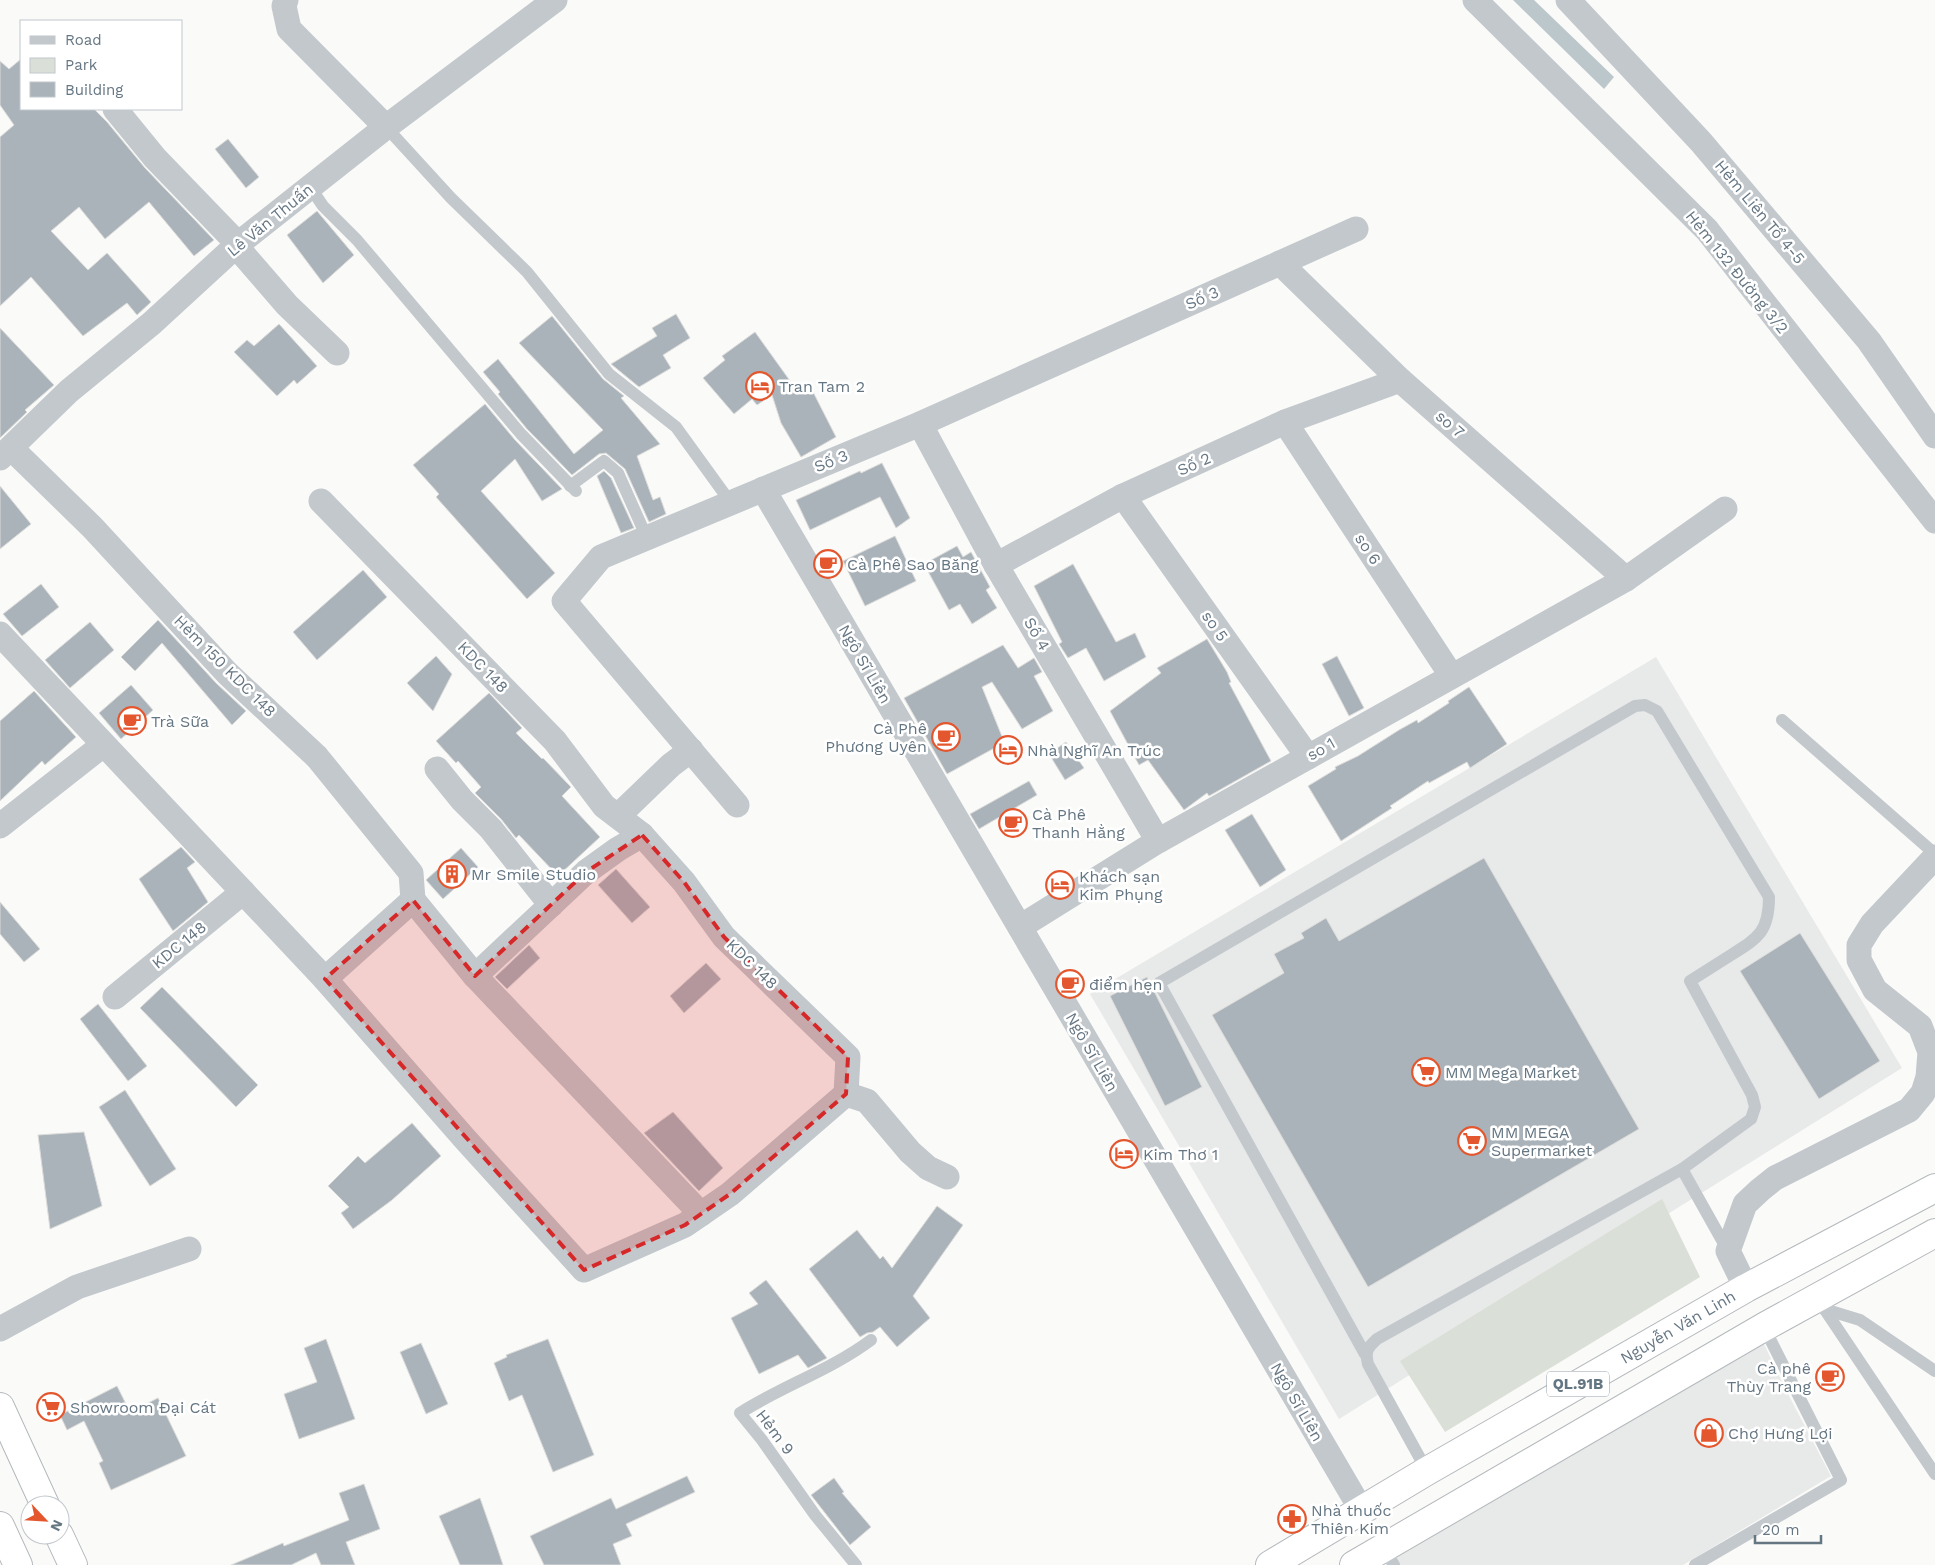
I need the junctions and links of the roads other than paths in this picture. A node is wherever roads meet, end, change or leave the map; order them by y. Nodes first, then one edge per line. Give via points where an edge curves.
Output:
1 (286, 0) edge
2 (555, 0) edge
3 (1475, 0) edge
4 (1568, 0) edge
5 (116, 110) edge
6 (386, 127) junction
7 (310, 187) junction
8 (1356, 229) dead end
9 (238, 244) junction
10 (1280, 263) junction
11 (337, 354) dead end
12 (1400, 380) junction
13 (1285, 422) junction
14 (920, 424) junction
15 (1935, 436) edge
16 (6, 453) edge
17 (762, 489) junction
18 (1123, 496) junction
19 (321, 501) dead end
20 (732, 503) junction
21 (1725, 509) dead end
22 (1935, 521) edge
23 (647, 538) junction
24 (996, 565) junction
25 (1626, 579) junction
26 (0, 634) edge
27 (1452, 675) junction
28 (1782, 720) dead end
29 (103, 745) junction
30 (691, 750) junction
31 (1308, 757) junction
32 (437, 769) dead end
33 (736, 805) dead end
34 (618, 816) junction
35 (0, 826) edge
36 (642, 835) junction
37 (1158, 841) junction
38 (1935, 856) edge
39 (243, 892) junction
40 (413, 900) junction
41 (551, 905) junction
42 (1020, 927) junction
43 (475, 976) junction
44 (324, 979) junction
45 (115, 997) dead end
46 (846, 1094) junction
47 (1682, 1169) junction
48 (947, 1177) dead end
49 (1935, 1188) edge
50 (701, 1214) junction
51 (1926, 1238) edge
52 (189, 1249) dead end
53 (1728, 1251) junction
54 (1746, 1288) junction
55 (1820, 1303) junction
56 (1764, 1327) junction
57 (0, 1329) edge
58 (871, 1340) dead end
59 (1365, 1354) junction
60 (1935, 1371) edge
61 (0, 1407) edge
62 (1427, 1471) junction
63 (1935, 1474) edge
64 (41, 1495) edge
65 (1362, 1511) junction
66 (0, 1526) edge
67 (64, 1545) edge
68 (1389, 1557) edge
69 (18, 1565) edge
70 (73, 1565) edge
71 (856, 1565) edge
72 (1270, 1565) edge
73 (1354, 1565) edge
74 (1695, 1565) edge

1 - 6 street via 284,6 289,29
2 - 6 street, Lê Văn Thuấn
3 - 22 street, Hẻm 132 Đường 3/2 via 1707,230
4 - 15 street, Hẻm Liên Tổ 4-5 via 1701,142 1857,327
5 - 9 street via 155,158
6 - 7 street, Lê Văn Thuấn
6 - 20 lane via 451,198 527,272 609,374 676,427
7 - 9 street, Lê Văn Thuấn
7 - 23 lane via 521,434 573,488 604,461 618,473
8 - 10 street, Số 3
9 - 11 street via 242,253 287,305
9 - 16 street, Lê Văn Thuấn via 152,323 69,391
10 - 12 street, so 7
10 - 14 street, Số 3
12 - 13 street, Số 2
12 - 25 street, so 7
13 - 18 street, Số 2
13 - 27 street, so 6
14 - 17 street, Số 3
14 - 24 street, Số 4
16 - 40 street, Hẻm 150 KDC 148 via 92,526 227,672 317,757 411,873
17 - 20 street, Số 3
17 - 42 street, Ngô Sĩ Liên
18 - 24 street, Số 2
18 - 31 street, so 5
19 - 34 street, KDC 148 via 555,741 604,806
20 - 23 street, Số 3
21 - 25 street, so 1
23 - 30 street, Số 3 via 600,557 564,601
24 - 37 street, Số 4
25 - 27 street, so 1
26 - 29 street
27 - 31 street, so 1
28 - 38 lane
29 - 35 street
29 - 39 street
30 - 33 street, Số 3
30 - 34 street via 670,765
31 - 37 street, so 1
32 - 41 street
34 - 36 street, KDC 148
36 - 41 street via 586,872
36 - 46 street, KDC 148 via 684,882 724,937 848,1057
37 - 42 street, so 1
38 - 53 street via 1872,924 1859,945 1859,960 1875,990 1920,1026 1930,1052 1923,1093 1909,1110 1800,1164 1760,1190 1745,1204
39 - 44 street
39 - 45 street, KDC 148
40 - 43 street
40 - 44 street
41 - 43 street
42 - 65 street, Ngô Sĩ Liên
43 - 50 street
44 - 50 street via 584,1270 685,1225
46 - 48 street via 867,1101 910,1152 928,1168
46 - 50 street via 730,1194
47 - 53 lane
47 - 59 lane via 1377,1339
47 - 59 lane via 1751,1119 1755,1107 1752,1095 1690,981 1755,940 1768,918 1769,897 1656,711 1645,705 1635,706 1159,983
49 - 54 highway, Nguyễn Văn Linh / QL.91B
51 - 55 highway, QL.91B
52 - 57 street via 77,1287
53 - 54 street
54 - 62 highway, Nguyễn Văn Linh / QL.91B
55 - 56 highway, QL.91B
55 - 60 lane via 1860,1320
55 - 63 lane
56 - 68 highway, QL.91B
56 - 74 lane via 1841,1480
58 - 71 lane, Hẻm 9 via 825,1368 768,1395 740,1414
59 - 62 lane
61 - 64 highway
62 - 65 highway, Nguyễn Văn Linh / QL.91B
65 - 68 highway
65 - 72 highway, Nguyễn Văn Linh / QL.91B
66 - 69 highway
67 - 70 highway
68 - 73 highway, QL.91B

